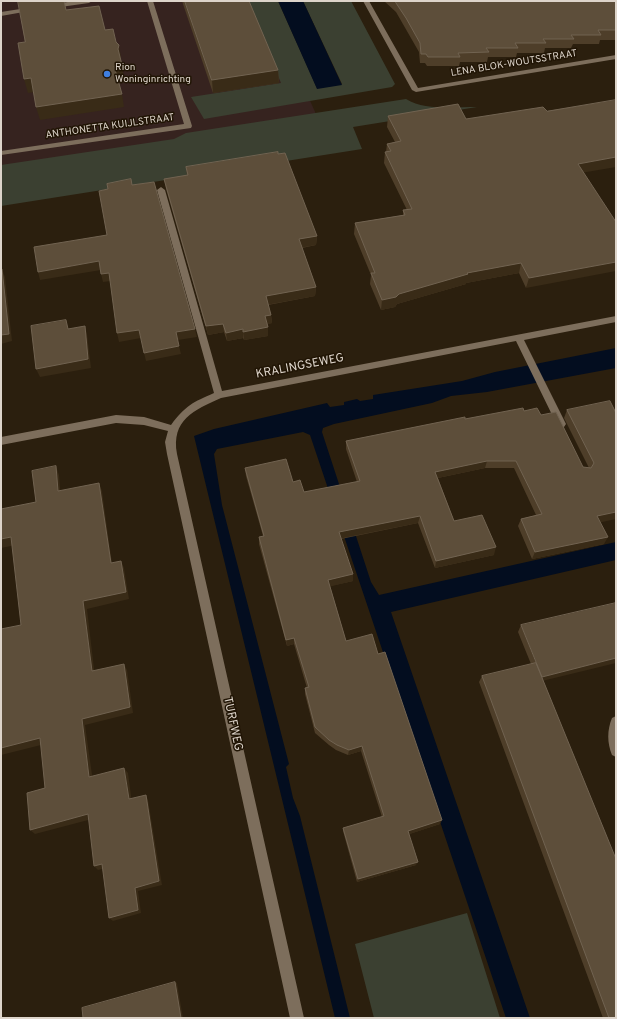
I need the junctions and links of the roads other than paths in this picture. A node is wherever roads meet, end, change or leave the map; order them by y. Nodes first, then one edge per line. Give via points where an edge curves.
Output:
1 (89, 1) edge
2 (150, 1) edge
3 (366, 1) edge
4 (38, 8) edge
5 (45, 8) edge
6 (1, 14) edge
7 (616, 57) edge
8 (1, 153) edge
9 (161, 190) dead end
10 (616, 319) edge
11 (518, 337) junction
12 (219, 395) junction
13 (173, 429) junction
14 (564, 430) edge
15 (1, 441) edge
16 (616, 723) edge
17 (616, 751) edge
18 (297, 1018) edge

1 - 5 street
2 - 8 street, ANTHONETTA KUIJLSTRAAT via 188,126
3 - 7 street, LENA BLOK-WOUTSSTRAAT via 416,90
4 - 6 street
9 - 12 street
10 - 11 street, KRALINGSEWEG
11 - 12 street, KRALINGSEWEG
11 - 14 street
12 - 13 street, KRALINGSEWEG via 184,413
13 - 15 street via 144,420 116,419
13 - 18 street, TURFWEG via 170,442 172,454
16 - 17 street via 613,744

